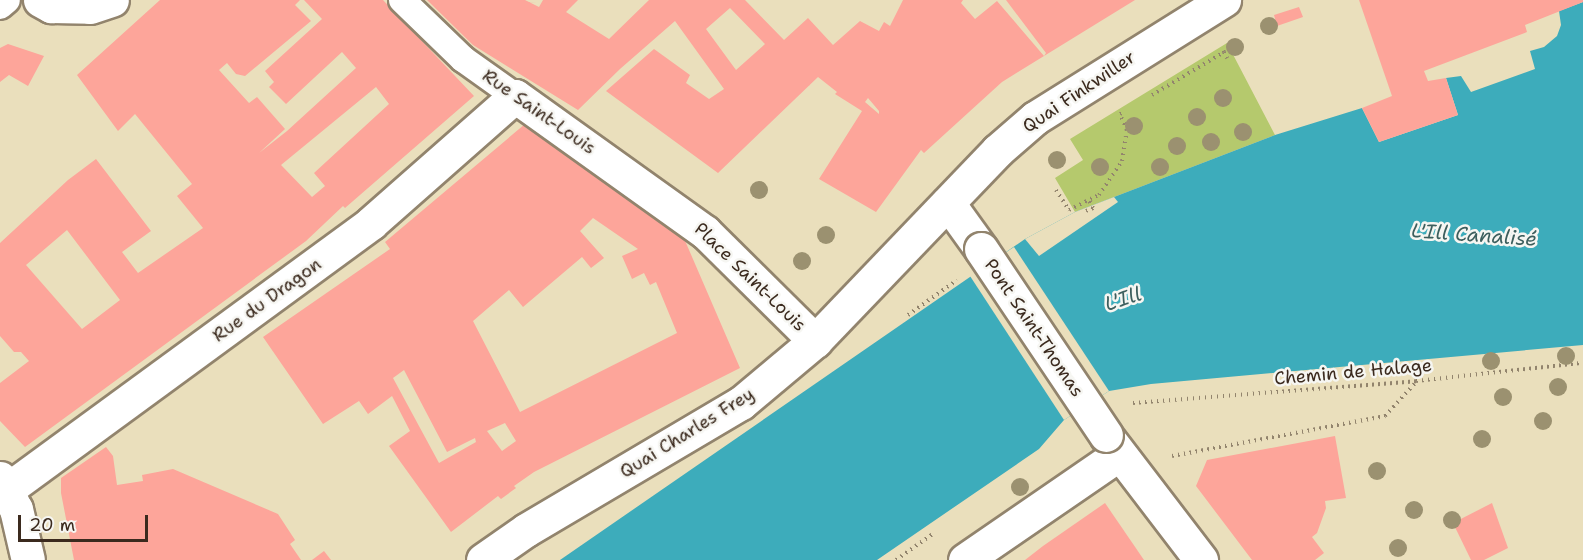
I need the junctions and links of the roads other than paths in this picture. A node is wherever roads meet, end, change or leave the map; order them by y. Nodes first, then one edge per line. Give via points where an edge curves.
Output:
1 (7, 0) edge
2 (40, 0) edge
3 (112, 0) edge
4 (402, 0) edge
5 (1224, 0) edge
6 (0, 6) edge
7 (515, 96) junction
8 (948, 203) junction
9 (684, 214) joint
10 (815, 340) junction
11 (1113, 445) junction
12 (4, 483) edge
13 (28, 560) edge
14 (483, 560) edge
15 (965, 560) edge
16 (1201, 560) edge

1 - 6 lane
2 - 3 street via 51,6 90,7
4 - 7 lane, Rue Saint-Louis via 463,59
5 - 8 street, Quai Finkwiller via 1035,118
7 - 9 street, Rue Saint-Louis
7 - 12 street, Rue du Dragon via 371,223
8 - 10 street, Quai Charles Frey
8 - 11 street, Pont Saint-Thomas, bridge via 973,262
9 - 10 street, Place Saint-Louis
10 - 14 street, Quai Charles Frey via 741,403 526,530
11 - 15 street
11 - 16 street, Pont Saint-Thomas
12 - 13 street via 16,509

